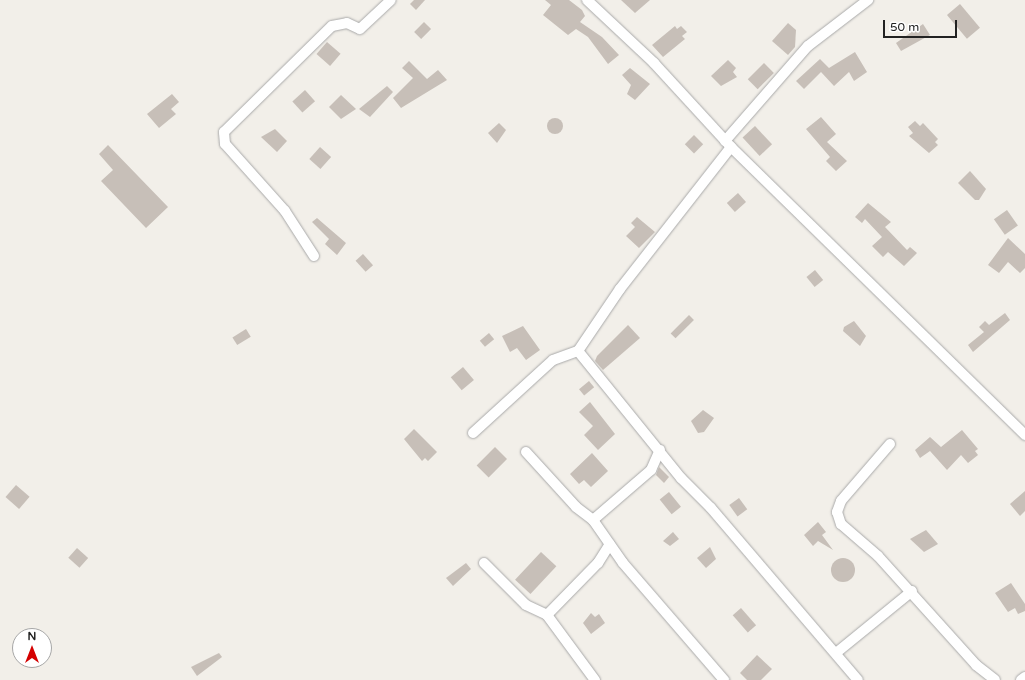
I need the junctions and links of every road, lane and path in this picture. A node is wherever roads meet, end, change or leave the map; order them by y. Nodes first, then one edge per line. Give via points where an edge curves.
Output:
1 (391, 0) edge
2 (587, 0) edge
3 (868, 0) edge
4 (728, 144) junction
5 (314, 256) dead end
6 (578, 351) junction
7 (473, 433) dead end
8 (1025, 435) edge
9 (890, 444) dead end
10 (660, 450) junction
11 (526, 452) dead end
12 (594, 520) junction
13 (610, 544) junction
14 (484, 563) dead end
15 (912, 591) junction
16 (547, 615) junction
17 (836, 653) junction
18 (1025, 677) edge
19 (595, 680) edge
20 (724, 680) edge
21 (858, 680) edge
22 (995, 680) edge
23 (1021, 680) edge

1 - 5 street via 360,29 347,23 332,26 224,132 225,144 285,211
2 - 4 street via 654,63
3 - 4 street via 808,46
4 - 6 street
4 - 8 street
6 - 7 street via 553,360
6 - 10 street
9 - 15 street via 841,501 837,512 840,524
10 - 12 street via 651,470
10 - 17 street
11 - 12 street via 576,507
12 - 13 street
13 - 16 street via 598,563
13 - 20 street
14 - 16 street via 526,605
15 - 17 street
15 - 22 street via 976,665
16 - 19 street
17 - 21 street
18 - 23 street

